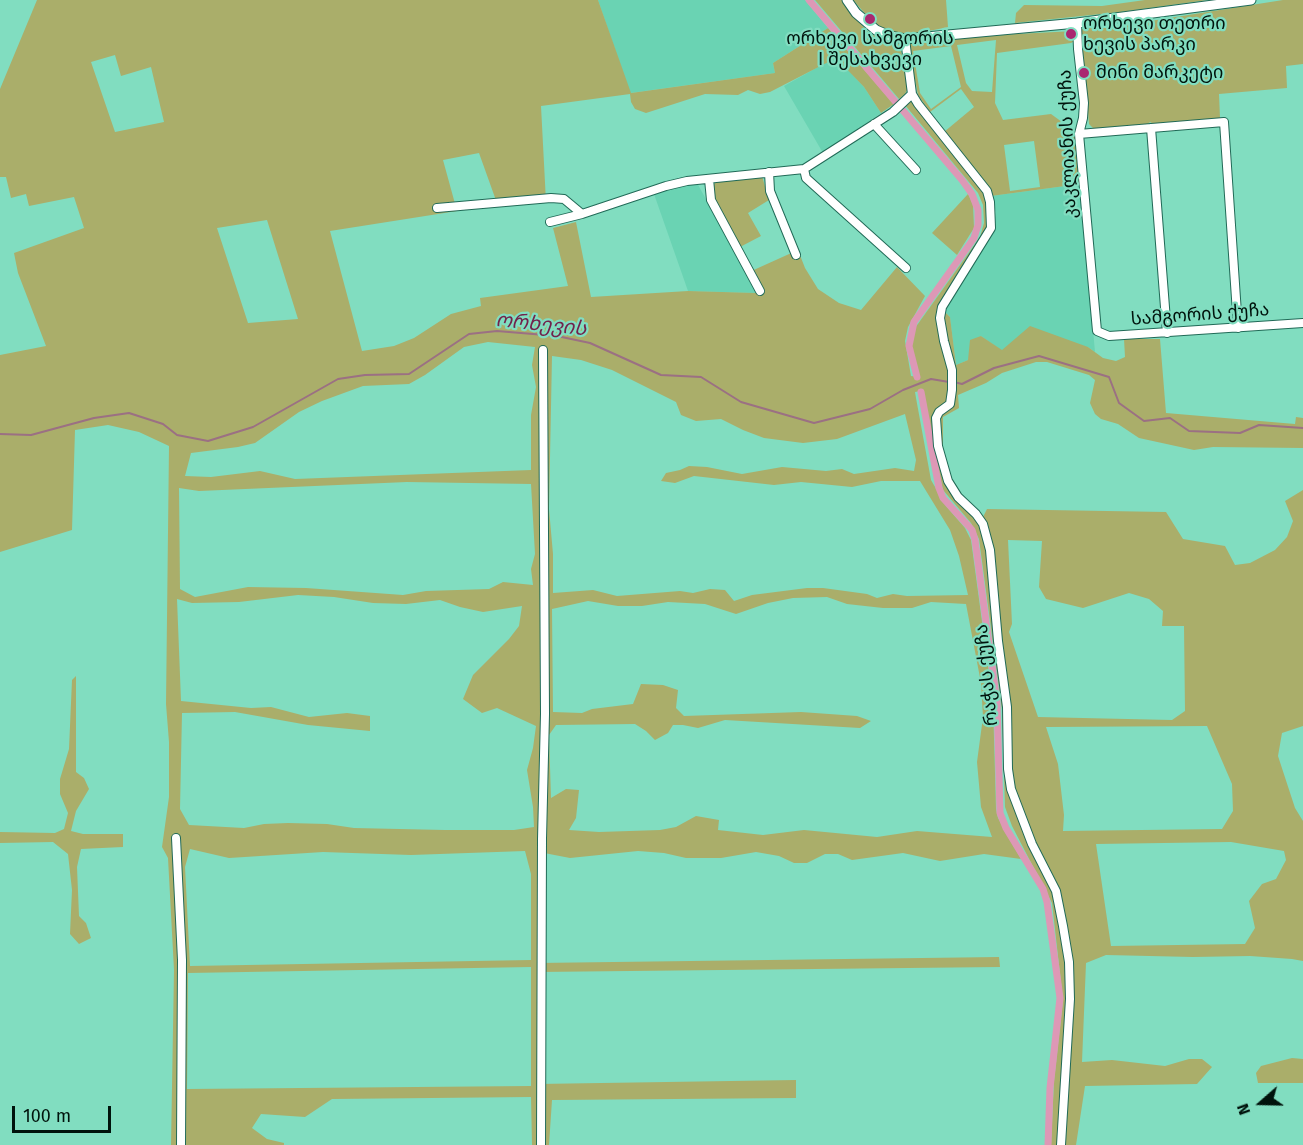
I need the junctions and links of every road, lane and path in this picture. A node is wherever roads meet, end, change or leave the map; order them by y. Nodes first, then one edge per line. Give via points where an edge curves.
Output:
1 (847, 0) edge
2 (1251, 0) edge
3 (1077, 23) junction
4 (905, 39) junction
5 (912, 94) junction
6 (874, 124) junction
7 (1151, 128) junction
8 (1079, 135) junction
9 (804, 169) junction
10 (916, 170) dead end
11 (769, 172) junction
12 (709, 178) junction
13 (437, 208) dead end
14 (582, 214) junction
15 (550, 222) dead end
16 (796, 255) dead end
17 (906, 268) dead end
18 (760, 291) dead end
19 (1303, 323) edge
20 (1238, 328) junction
21 (1167, 333) junction
22 (1100, 334) joint
23 (543, 350) dead end
24 (176, 838) dead end
25 (181, 1145) edge
26 (541, 1145) edge
27 (1061, 1145) edge

1 - 4 street via 876,30
2 - 3 street
3 - 4 street
3 - 8 street, კაკლიანის ქუჩა via 1084,103
4 - 5 street
5 - 6 street
5 - 27 street, რაჭას ქუჩა via 987,191 990,202 991,228 942,307 940,318 952,387 950,404 937,414 938,446 948,481 983,524 990,550 1007,707 1011,789 1056,891 1069,962
6 - 9 street
6 - 10 street
7 - 8 street
7 - 20 street via 1224,122
7 - 21 street
8 - 22 street, კაკლიანის ქუჩა via 1095,326
9 - 11 street
9 - 17 street via 806,178
11 - 12 street
11 - 16 street via 770,191
12 - 14 street via 666,186
12 - 18 street via 711,200
13 - 14 street via 551,198 564,199
14 - 15 street
19 - 20 street, სამგორის ქუჩა
20 - 21 street, სამგორის ქუჩა
21 - 22 street, სამგორის ქუჩა
23 - 26 street
24 - 25 street via 182,960

